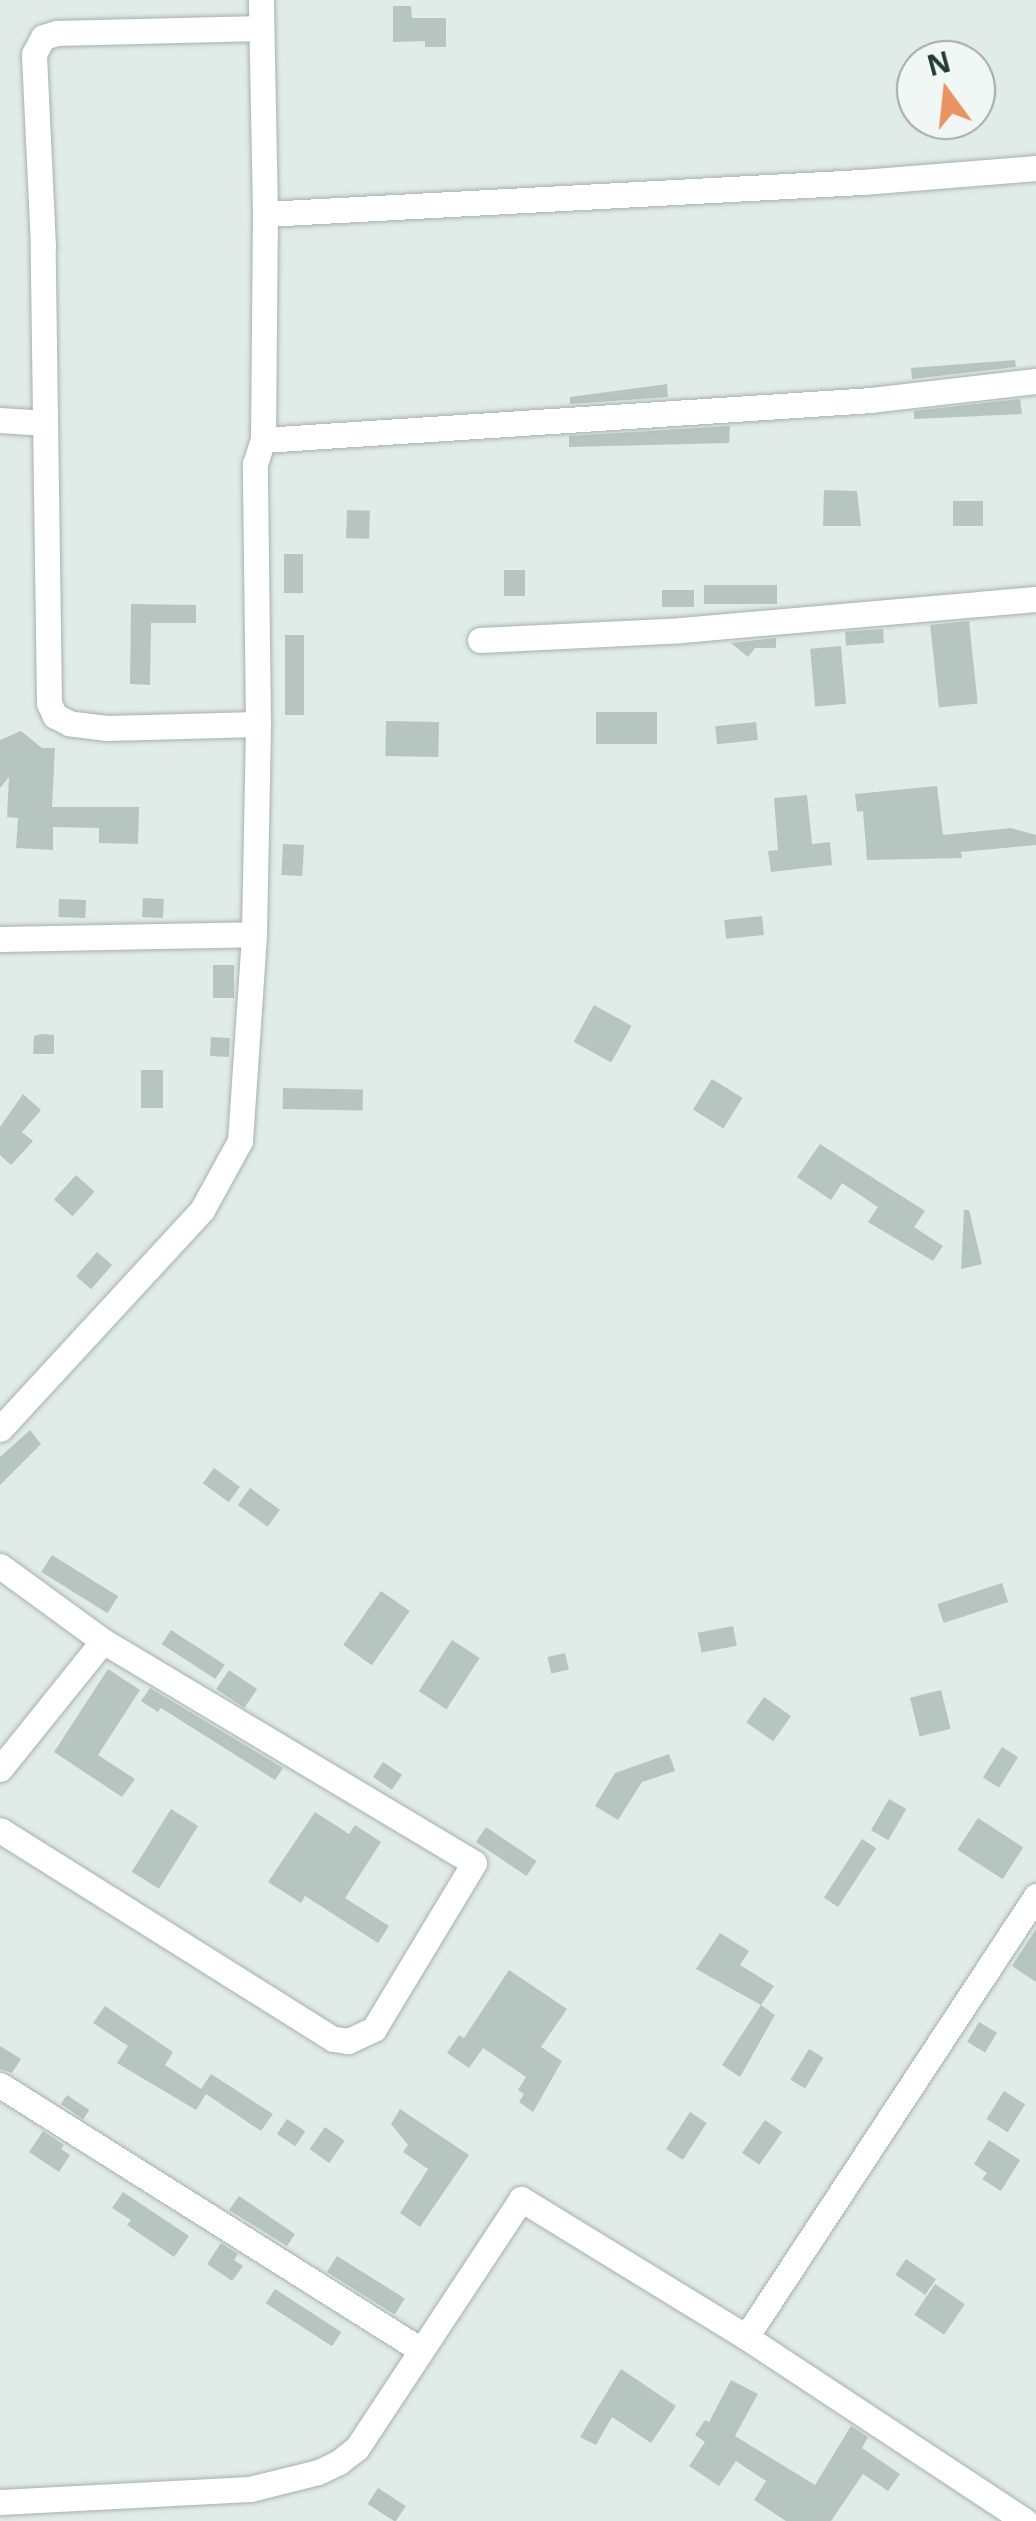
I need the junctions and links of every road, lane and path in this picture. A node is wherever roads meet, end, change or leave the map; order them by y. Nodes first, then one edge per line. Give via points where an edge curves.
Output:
1 (261, 0) edge
2 (260, 28) junction
3 (1036, 168) edge
4 (266, 214) junction
5 (1036, 382) edge
6 (0, 420) edge
7 (45, 423) junction
8 (263, 440) junction
9 (1036, 598) edge
10 (480, 640) dead end
11 (258, 724) junction
12 (254, 934) junction
13 (0, 938) edge
14 (0, 1429) edge
15 (0, 1566) edge
16 (104, 1641) junction
17 (0, 1768) edge
18 (0, 1830) edge
19 (1036, 1896) edge
20 (0, 2084) edge
21 (746, 2337) junction
22 (421, 2350) junction
23 (0, 2502) edge
24 (1025, 2521) edge

1 - 2 street
2 - 4 street
2 - 7 street via 57,33 37,46
3 - 4 street
4 - 8 street
5 - 8 street via 871,400
6 - 7 street
7 - 11 street via 48,685 55,716 107,728
8 - 11 street via 255,464
9 - 10 street via 681,630
11 - 12 street
12 - 13 street
12 - 14 street via 240,1142 202,1210
15 - 16 street
16 - 17 street
16 - 18 street via 474,1863 374,2029 348,2041 333,2039
19 - 21 street
20 - 22 street
21 - 22 street via 522,2199
21 - 24 street
22 - 23 street via 357,2448 318,2472 250,2488

